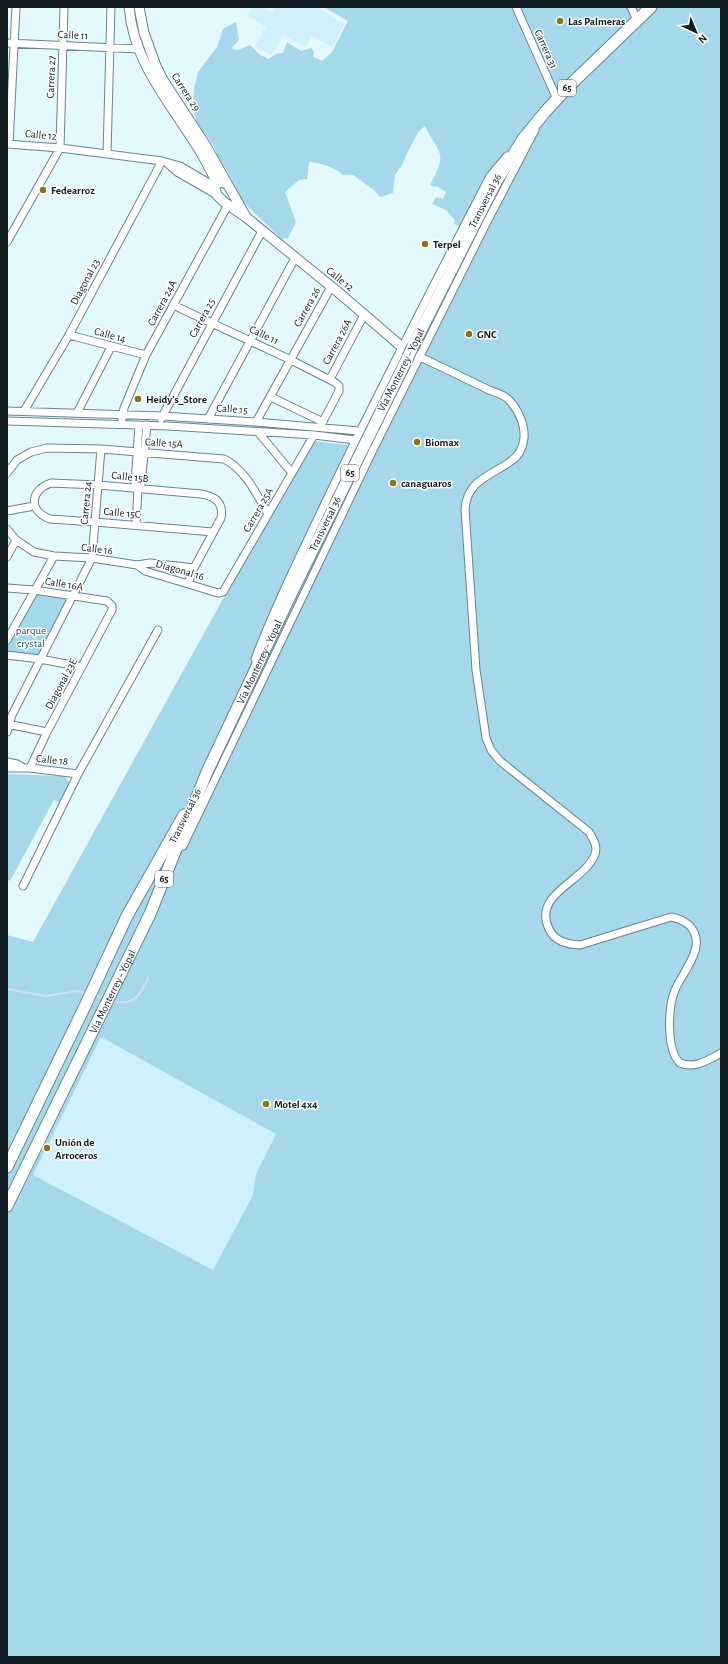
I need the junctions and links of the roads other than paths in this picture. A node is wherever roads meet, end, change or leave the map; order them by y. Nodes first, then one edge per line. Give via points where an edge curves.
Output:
1 (16, 7) edge
2 (64, 7) edge
3 (111, 7) edge
4 (129, 7) edge
5 (139, 7) edge
6 (516, 7) edge
7 (631, 7) edge
8 (651, 7) edge
9 (637, 20) junction
10 (11, 43) edge
11 (63, 45) junction
12 (111, 48) junction
13 (139, 49) junction
14 (554, 102) junction
15 (8, 144) edge
16 (60, 148) junction
17 (107, 154) junction
18 (165, 162) junction
19 (227, 184) junction
20 (216, 188) junction
21 (228, 205) junction
22 (247, 218) junction
23 (262, 231) junction
24 (7, 242) edge
25 (295, 258) junction
26 (331, 287) junction
27 (173, 305) junction
28 (364, 315) junction
29 (212, 323) junction
30 (69, 335) junction
31 (251, 342) junction
32 (111, 347) junction
33 (408, 350) junction
34 (146, 355) junction
35 (420, 357) junction
36 (291, 360) junction
37 (330, 379) junction
38 (271, 397) junction
39 (7, 411) edge
40 (24, 411) junction
41 (78, 413) junction
42 (122, 415) junction
43 (162, 416) junction
44 (208, 419) junction
45 (7, 421) edge
46 (245, 421) junction
47 (256, 422) junction
48 (122, 424) junction
49 (321, 424) junction
50 (143, 425) junction
51 (159, 426) junction
52 (242, 431) junction
53 (359, 431) junction
54 (258, 432) junction
55 (314, 435) junction
56 (355, 440) junction
57 (102, 449) junction
58 (140, 453) junction
59 (292, 472) junction
60 (7, 473) edge
61 (98, 485) junction
62 (138, 489) junction
63 (34, 506) junction
64 (7, 511) edge
65 (268, 514) junction
66 (95, 522) junction
67 (136, 525) junction
68 (7, 529) edge
69 (213, 532) junction
70 (16, 540) junction
71 (54, 556) junction
72 (7, 557) edge
73 (92, 558) junction
74 (137, 566) junction
75 (194, 568) junction
76 (188, 583) junction
77 (7, 588) edge
78 (34, 590) junction
79 (218, 593) joint
80 (74, 596) junction
81 (112, 610) joint
82 (158, 630) dead end
83 (7, 640) edge
84 (7, 655) edge
85 (40, 659) junction
86 (82, 667) junction
87 (232, 721) junction
88 (8, 724) edge
89 (7, 732) edge
90 (47, 732) junction
91 (7, 762) edge
92 (7, 768) edge
93 (27, 768) junction
94 (207, 772) junction
95 (78, 774) junction
96 (23, 886) dead end
97 (150, 914) junction
98 (721, 1054) edge
99 (7, 1167) edge
100 (7, 1206) edge

1 - 10 street
2 - 11 street, Carrera 27
3 - 12 street
4 - 13 main road, Carrera 29
5 - 19 main road, Carrera 29 via 146,40 156,66
6 - 14 street, Carrera 31
7 - 9 street
8 - 9 highway, Vía Monterrey - Yopal / 65
9 - 14 highway, Vía Monterrey - Yopal / 65
10 - 11 street, Calle 11
10 - 15 street
11 - 12 street, Calle 11
11 - 16 street, Carrera 27
12 - 13 street, Calle 11
12 - 17 street
13 - 20 main road, Carrera 29 via 152,80 199,148
14 - 33 highway, Vía Monterrey - Yopal / 65 via 532,128 496,182
14 - 35 street, Transversal 36 / 65 via 506,184
15 - 16 street, Calle 12
16 - 17 street, Calle 12
16 - 24 street
17 - 18 street, Calle 12
18 - 20 street, Calle 12 via 180,166
18 - 30 street, Diagonal 23
19 - 20 main road via 223,182
19 - 22 main road, Carrera 29
20 - 21 main road, Carrera 29
21 - 22 main road, Carrera 29
21 - 27 street, Carrera 24A
22 - 23 main road, Calle 12
23 - 25 main road, Calle 12
23 - 29 street, Carrera 25
25 - 26 main road, Calle 12
25 - 31 street
26 - 28 main road, Calle 12
26 - 36 street, Carrera 26
27 - 29 street, Calle 11
27 - 34 street, Carrera 24A
28 - 33 main road, Calle 12
28 - 37 street, Carrera 26A
29 - 31 street, Calle 11
29 - 43 street, Carrera 25
30 - 32 street, Calle 14
30 - 40 street, Diagonal 23
31 - 36 street, Calle 11
31 - 44 street
32 - 34 street, Calle 14
32 - 41 street
33 - 35 main road, Calle 12
33 - 53 street, Transversal 36 / 65
33 - 87 highway, Vía Monterrey - Yopal / 65
34 - 42 street, Carrera 24A
35 - 97 street, Transversal 36 / 65
35 - 98 street via 508,399 523,422 524,438 519,453 513,460 472,488 465,509 476,670 486,738 500,761 589,832 595,841 596,853 590,864 553,897 548,905 545,922 550,933 558,940 566,944 580,945 671,917 685,922 696,936 697,947 671,1002 670,1030 673,1054 680,1063 692,1066
36 - 37 street, Calle 11
36 - 38 street, Carrera 26
37 - 49 street, Calle 11 via 339,386 339,391
38 - 47 street, Carrera 26
38 - 49 street
39 - 40 street, Calle 15
40 - 41 street, Calle 15
41 - 42 street, Calle 15
42 - 43 street, Calle 15
42 - 48 street
43 - 44 street, Calle 15
43 - 51 street, Carrera 25
44 - 46 street, Calle 15
45 - 48 street, Calle 15
46 - 47 street, Calle 15
46 - 52 street
47 - 49 street, Calle 15
48 - 50 street, Calle 15
49 - 53 street, Calle 15
50 - 51 street, Calle 15
50 - 58 street
51 - 52 street, Calle 15
52 - 54 street, Calle 15
53 - 56 street, Transversal 36 / 65
54 - 55 street, Calle 15
54 - 59 street
55 - 56 street, Calle 15
55 - 59 street, Carrera 25A
56 - 87 street, Transversal 36 / 65 via 268,625
57 - 58 street, Calle 15A
57 - 60 street, Calle 15A via 47,448 31,452 17,460
57 - 61 street, Carrera 24
58 - 62 street via 141,484
58 - 65 street, Calle 15A via 216,458 231,462 250,484
59 - 65 street, Carrera 25A
61 - 62 street, Calle 15B
61 - 63 street, Calle 15B via 51,483 39,490
61 - 66 street, Carrera 24
62 - 67 street
62 - 69 street, Calle 15B via 210,495 220,503 222,510 221,518
63 - 64 street
63 - 66 street, Calle 15C via 44,517 50,519
65 - 79 street, Carrera 25A via 226,589
66 - 67 street, Calle 15C
66 - 73 street, Carrera 24
67 - 69 street, Calle 15C
68 - 70 street, Calle 16
69 - 75 street
70 - 71 street, Calle 16 via 34,552
70 - 72 street
71 - 73 street, Calle 16
71 - 78 street
73 - 74 street, Calle 16
73 - 80 street
74 - 75 street, Calle 16 via 150,563
74 - 76 street, Diagonal 16 via 144,571
75 - 76 street
76 - 79 street, Diagonal 16
77 - 78 street, Calle 16A
78 - 80 street, Calle 16A
78 - 83 street
80 - 81 street, Calle 16A via 107,601
80 - 85 street
81 - 86 street, Diagonal 23E
82 - 95 street
84 - 85 street
85 - 86 street
85 - 88 street
86 - 90 street, Diagonal 23E
87 - 94 highway, Vía Monterrey - Yopal / 65
88 - 89 street
88 - 90 street
90 - 93 street, Diagonal 23E
91 - 93 street, Calle 18
92 - 93 street, Calle 18
93 - 95 street, Calle 18
94 - 97 highway, Vía Monterrey - Yopal / 65
94 - 99 highway, Vía Monterrey - Yopal / 65 via 127,916
95 - 96 street
97 - 100 highway, Vía Monterrey - Yopal / 65

